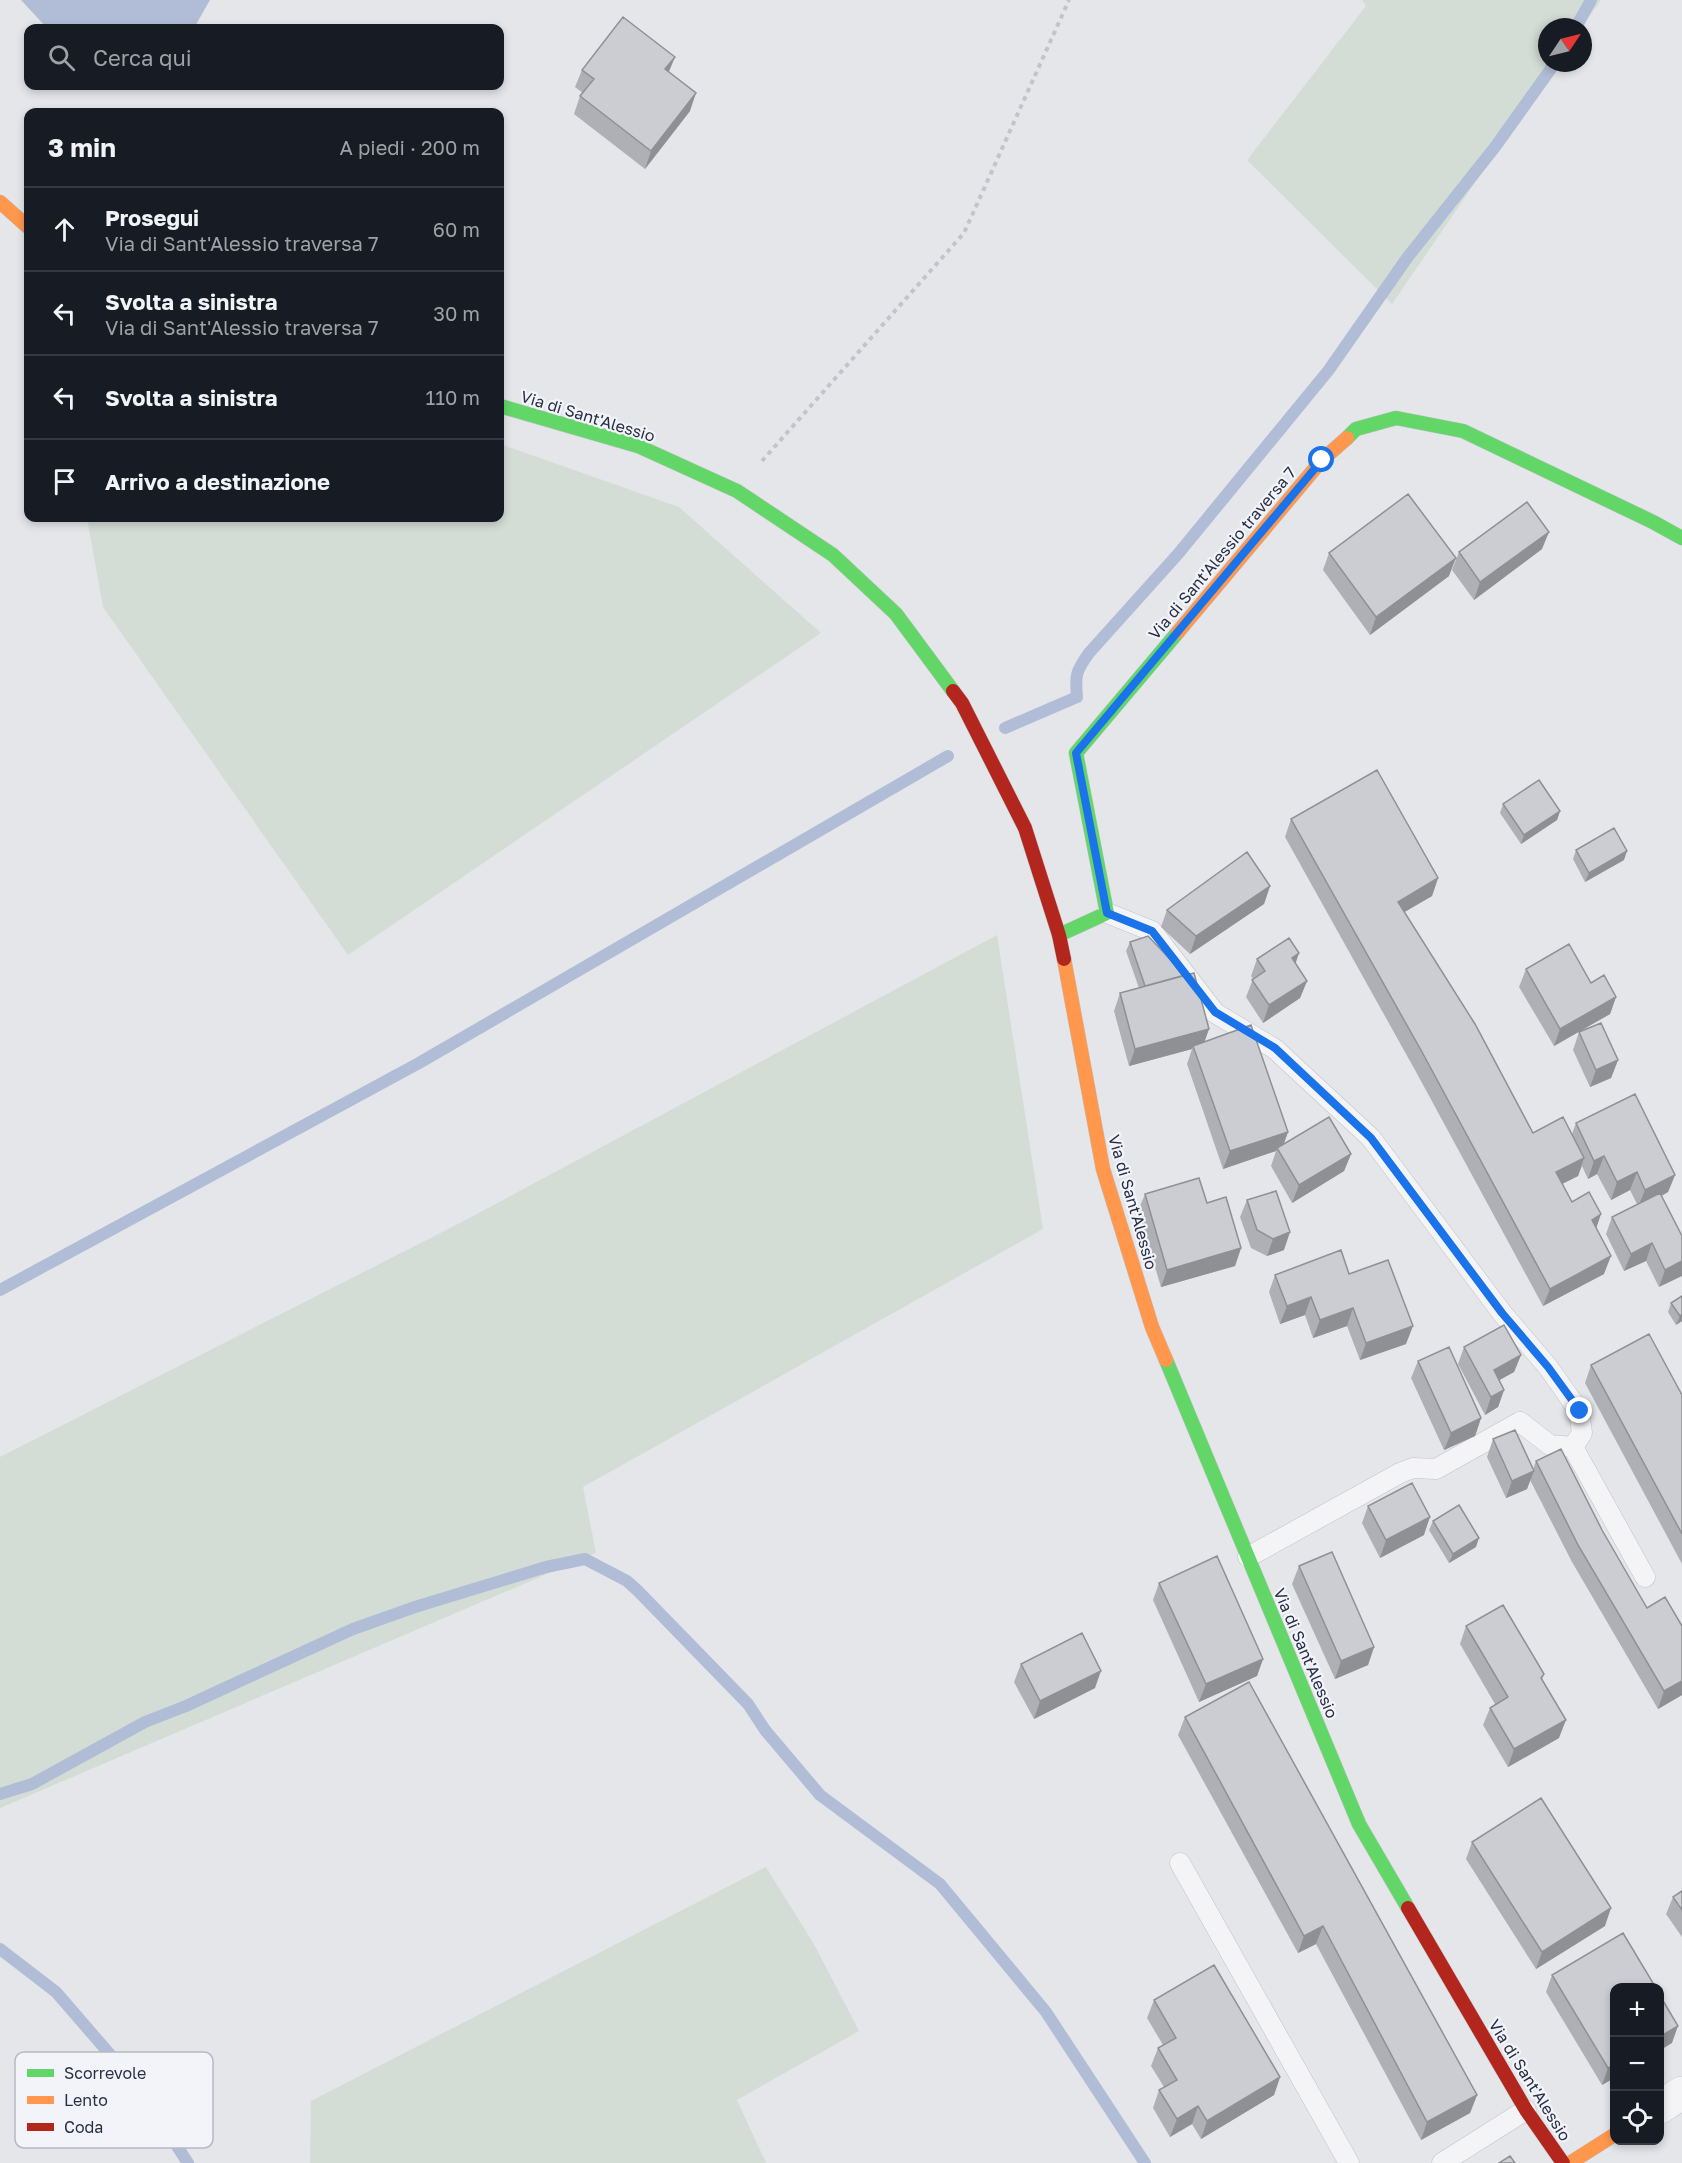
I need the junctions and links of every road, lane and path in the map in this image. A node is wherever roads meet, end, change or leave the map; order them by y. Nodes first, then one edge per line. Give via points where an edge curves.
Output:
1 (1069, 0) edge
2 (0, 202) edge
3 (24, 223) edge
4 (504, 407) edge
5 (736, 490) junction
6 (1682, 538) edge
7 (1107, 913) junction
8 (1059, 935) junction
9 (1573, 1447) junction
10 (1248, 1557) junction
11 (1645, 1577) dead end
12 (1180, 1863) dead end
13 (1682, 2093) edge
14 (1664, 2104) edge
15 (1526, 2110) junction
16 (1610, 2138) edge
17 (1349, 2163) edge
18 (1442, 2163) edge
19 (1563, 2163) edge
20 (1570, 2163) edge

1 - 5 path via 964,233
2 - 3 street
4 - 5 street, Via di Sant'Alessio via 638,446
5 - 8 street, Via di Sant'Alessio via 832,555 896,614 962,703 1025,828
6 - 7 street, Via di Sant'Alessio traversa 7 via 1463,431 1396,418 1356,429 1322,460 1076,753
7 - 8 street
7 - 9 lane via 1152,931 1215,1012 1275,1048 1371,1138 1580,1411 1582,1433
8 - 10 street, Via di Sant'Alessio via 1103,1169 1152,1327
9 - 10 lane via 1550,1445 1520,1422 1436,1469 1413,1468 1400,1473
9 - 11 lane
10 - 15 street, Via di Sant'Alessio via 1359,1824
12 - 17 lane
13 - 14 street
15 - 18 lane
15 - 19 street, Via di Sant'Alessio
16 - 20 street

